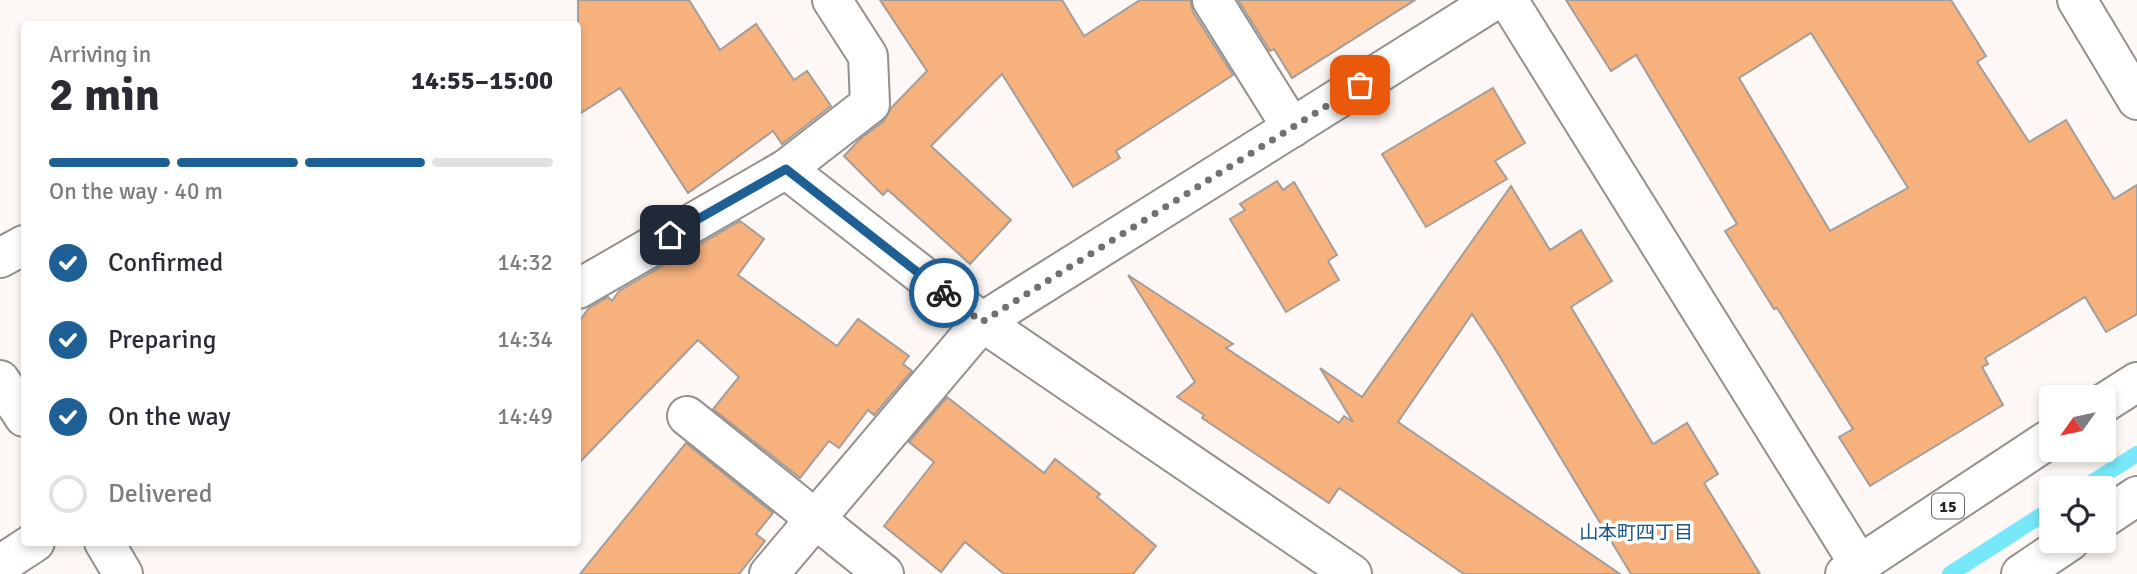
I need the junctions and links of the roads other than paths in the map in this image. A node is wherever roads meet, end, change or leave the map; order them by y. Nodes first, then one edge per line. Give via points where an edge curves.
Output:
1 (832, 0) edge
2 (1212, 0) edge
3 (1495, 0) edge
4 (1508, 0) edge
5 (2077, 0) edge
6 (2137, 100) edge
7 (1292, 128) junction
8 (786, 169) junction
9 (21, 247) edge
10 (0, 258) edge
11 (581, 287) edge
12 (982, 322) junction
13 (0, 380) edge
14 (2137, 382) edge
15 (2116, 395) edge
16 (21, 412) edge
17 (687, 416) dead end
18 (2039, 446) edge
19 (2137, 496) edge
20 (2116, 511) edge
21 (816, 518) junction
22 (29, 546) edge
23 (2052, 553) edge
24 (0, 565) edge
25 (1852, 569) edge
26 (769, 574) edge
27 (884, 574) edge
28 (1352, 574) edge
29 (2021, 574) edge

1 - 8 street via 868,56 870,104
2 - 7 street
3 - 7 street
4 - 25 street
5 - 6 street
7 - 12 street
8 - 11 street
8 - 12 street
9 - 10 street
12 - 21 street
12 - 28 street
13 - 16 street
14 - 15 street
17 - 21 street
18 - 25 street, 15
19 - 20 street
21 - 26 street
21 - 27 street
22 - 24 street
23 - 29 street

